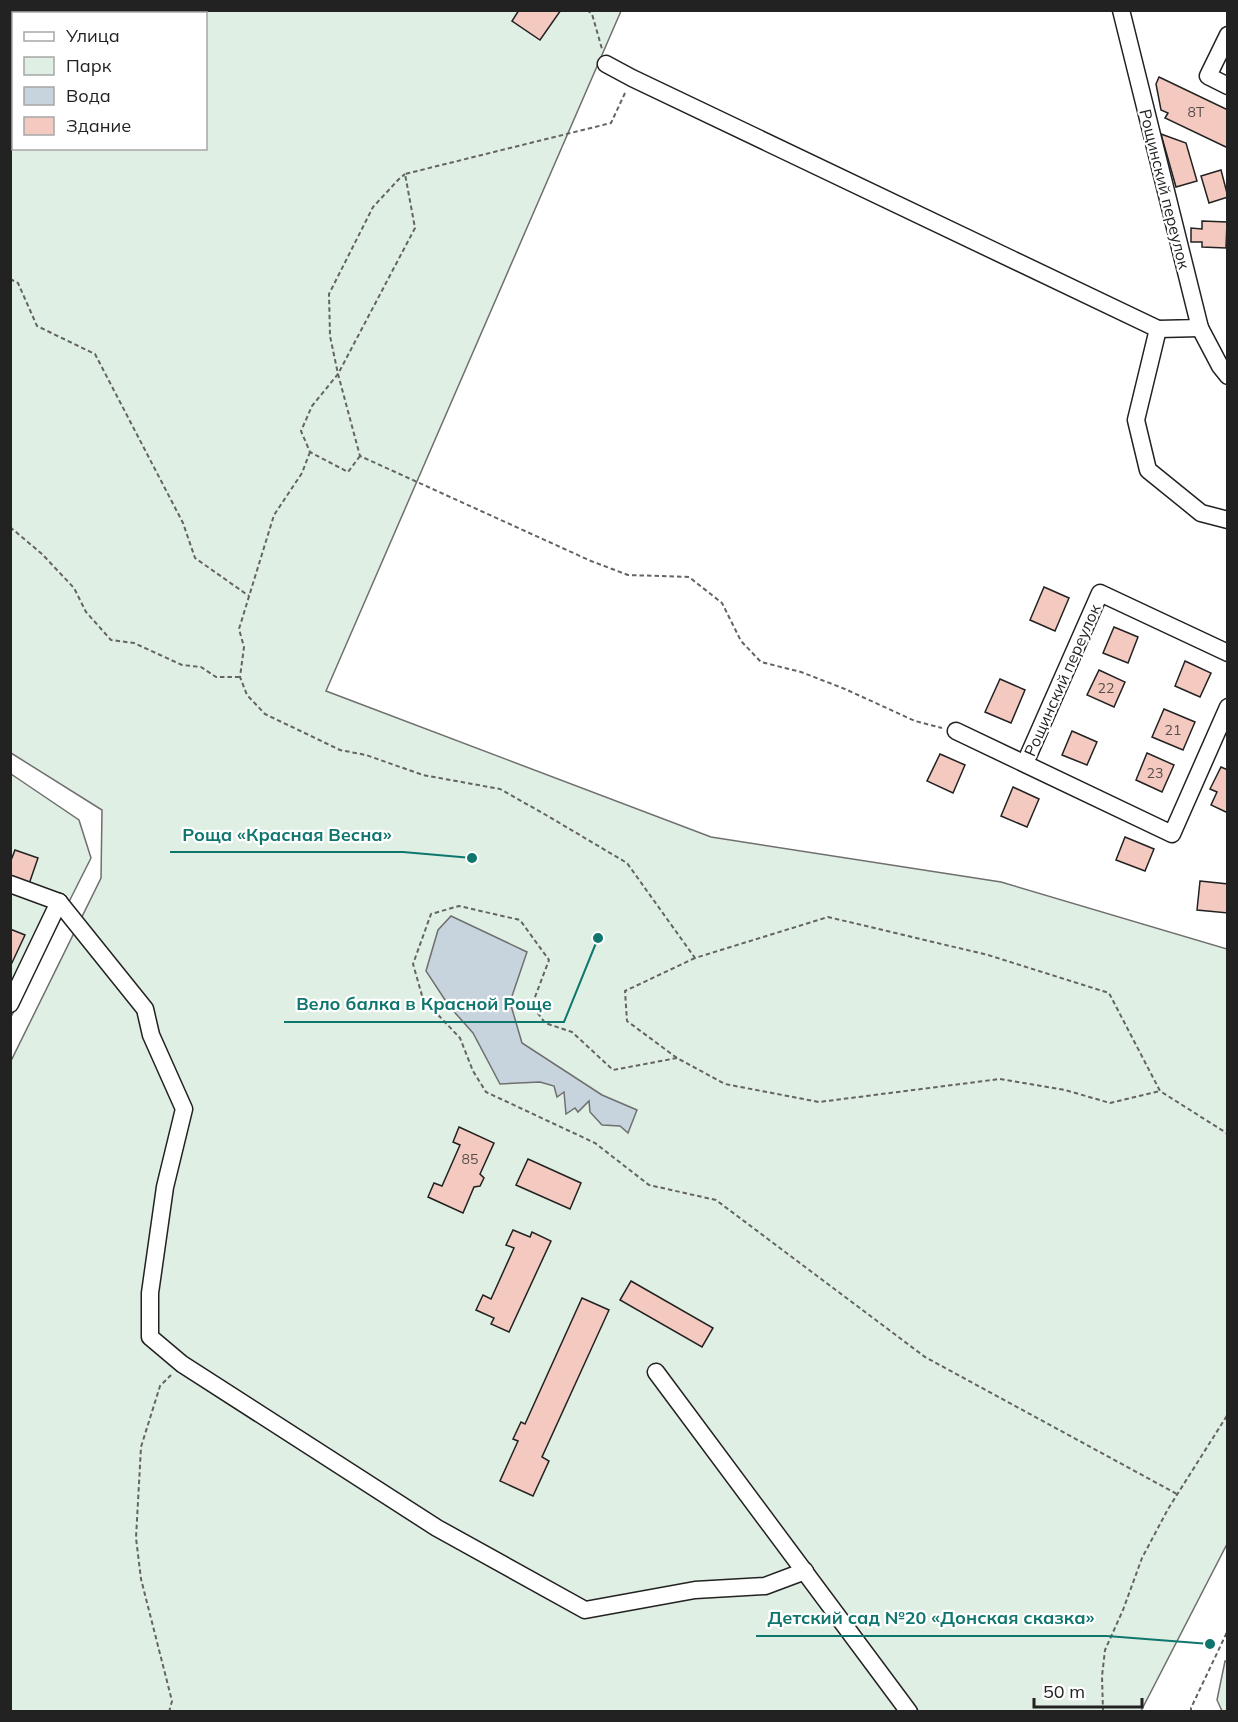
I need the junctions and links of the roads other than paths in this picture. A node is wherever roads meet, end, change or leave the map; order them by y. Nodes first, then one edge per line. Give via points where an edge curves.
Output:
1 (1121, 10) edge
2 (1227, 35) edge
3 (606, 64) road end
4 (1227, 86) edge
5 (1200, 328) junction
6 (1158, 329) junction
7 (1227, 375) edge
8 (1227, 520) edge
9 (1227, 653) edge
10 (1227, 707) edge
11 (956, 731) road end
12 (1025, 763) junction
13 (10, 884) edge
14 (59, 902) junction
15 (10, 1004) edge
16 (656, 1372) dead end
17 (805, 1571) junction
18 (909, 1712) edge

1 - 5 street, Рощинский переулок
2 - 4 street via 1208,76
3 - 6 street
5 - 6 street
5 - 7 street, Рощинский переулок
6 - 8 street via 1136,420 1148,470 1201,513
9 - 12 street, Рощинский переулок via 1100,593
10 - 12 street, Рощинский переулок via 1172,834
11 - 12 street, Рощинский переулок
13 - 14 street
14 - 15 street
14 - 17 street via 145,1010 151,1035 184,1109 165,1187 150,1293 150,1337 182,1364 437,1528 585,1610 695,1590 765,1586
16 - 17 street
17 - 18 street

